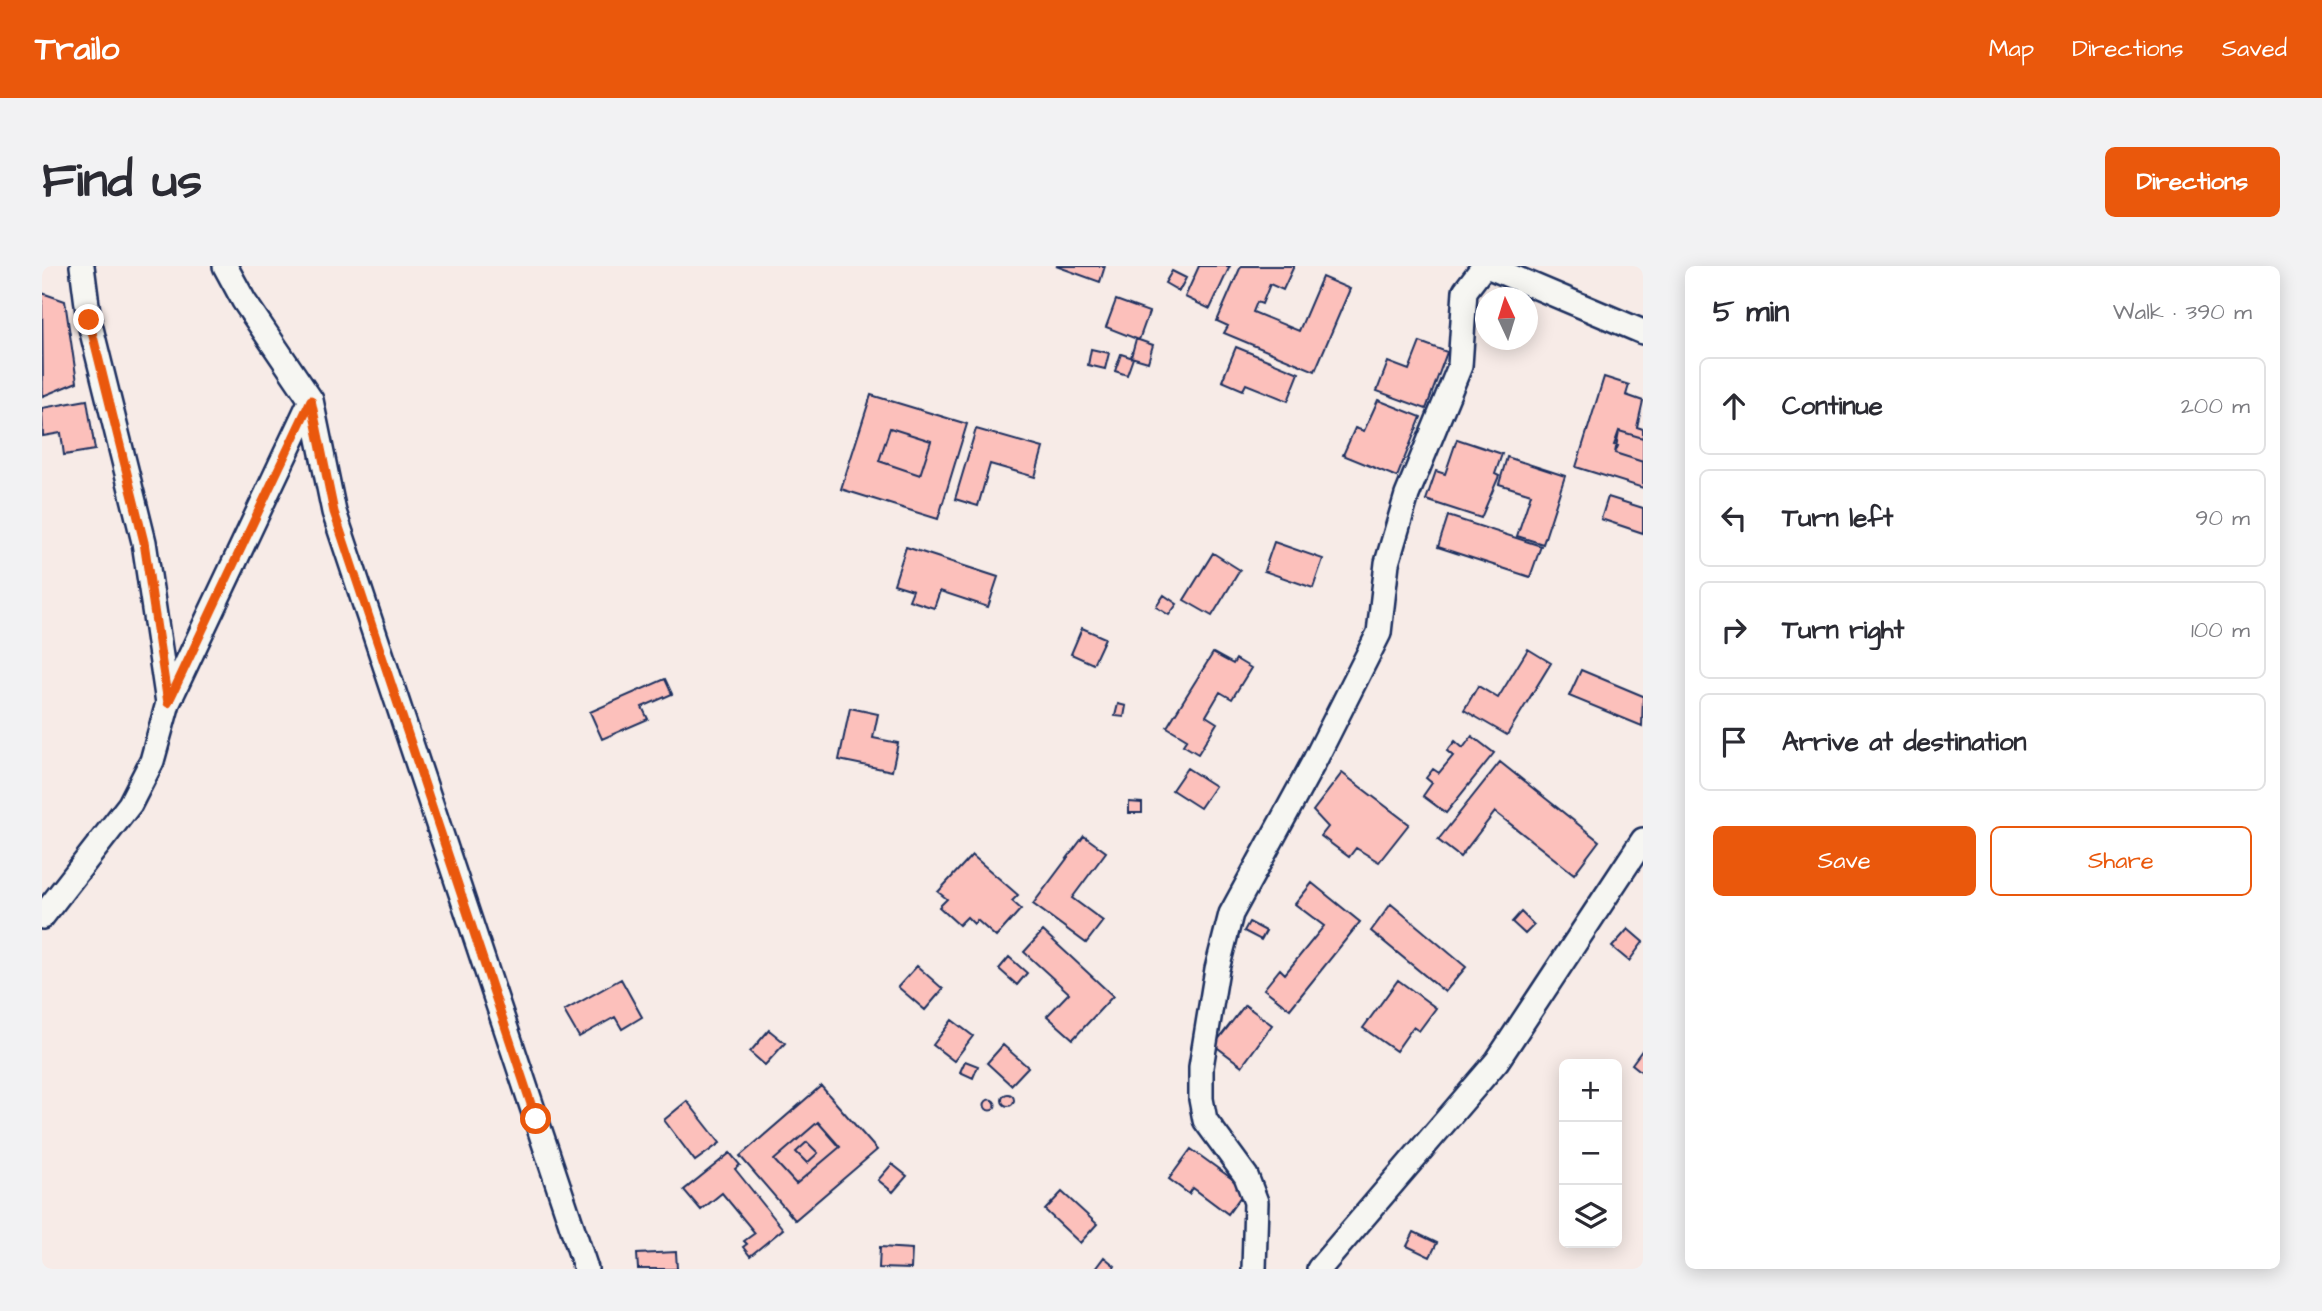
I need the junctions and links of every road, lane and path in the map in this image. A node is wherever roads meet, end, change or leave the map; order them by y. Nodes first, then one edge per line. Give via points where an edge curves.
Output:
1 (82, 266) edge
2 (225, 266) edge
3 (1485, 266) edge
4 (1643, 332) edge
5 (311, 400) junction
6 (168, 703) junction
7 (1643, 840) edge
8 (42, 917) edge
9 (586, 1269) edge
10 (1254, 1269) edge
11 (1319, 1269) edge

1 - 6 street via 89,320 144,542
2 - 5 street
3 - 4 street
3 - 10 street via 1465,291 1460,366 1407,495 1387,564 1379,633 1231,914 1217,970 1201,1067 1201,1099 1205,1120 1246,1176 1256,1202
5 - 6 street
5 - 9 street via 334,512
6 - 8 street via 152,761 130,804
7 - 11 street via 1497,1061

